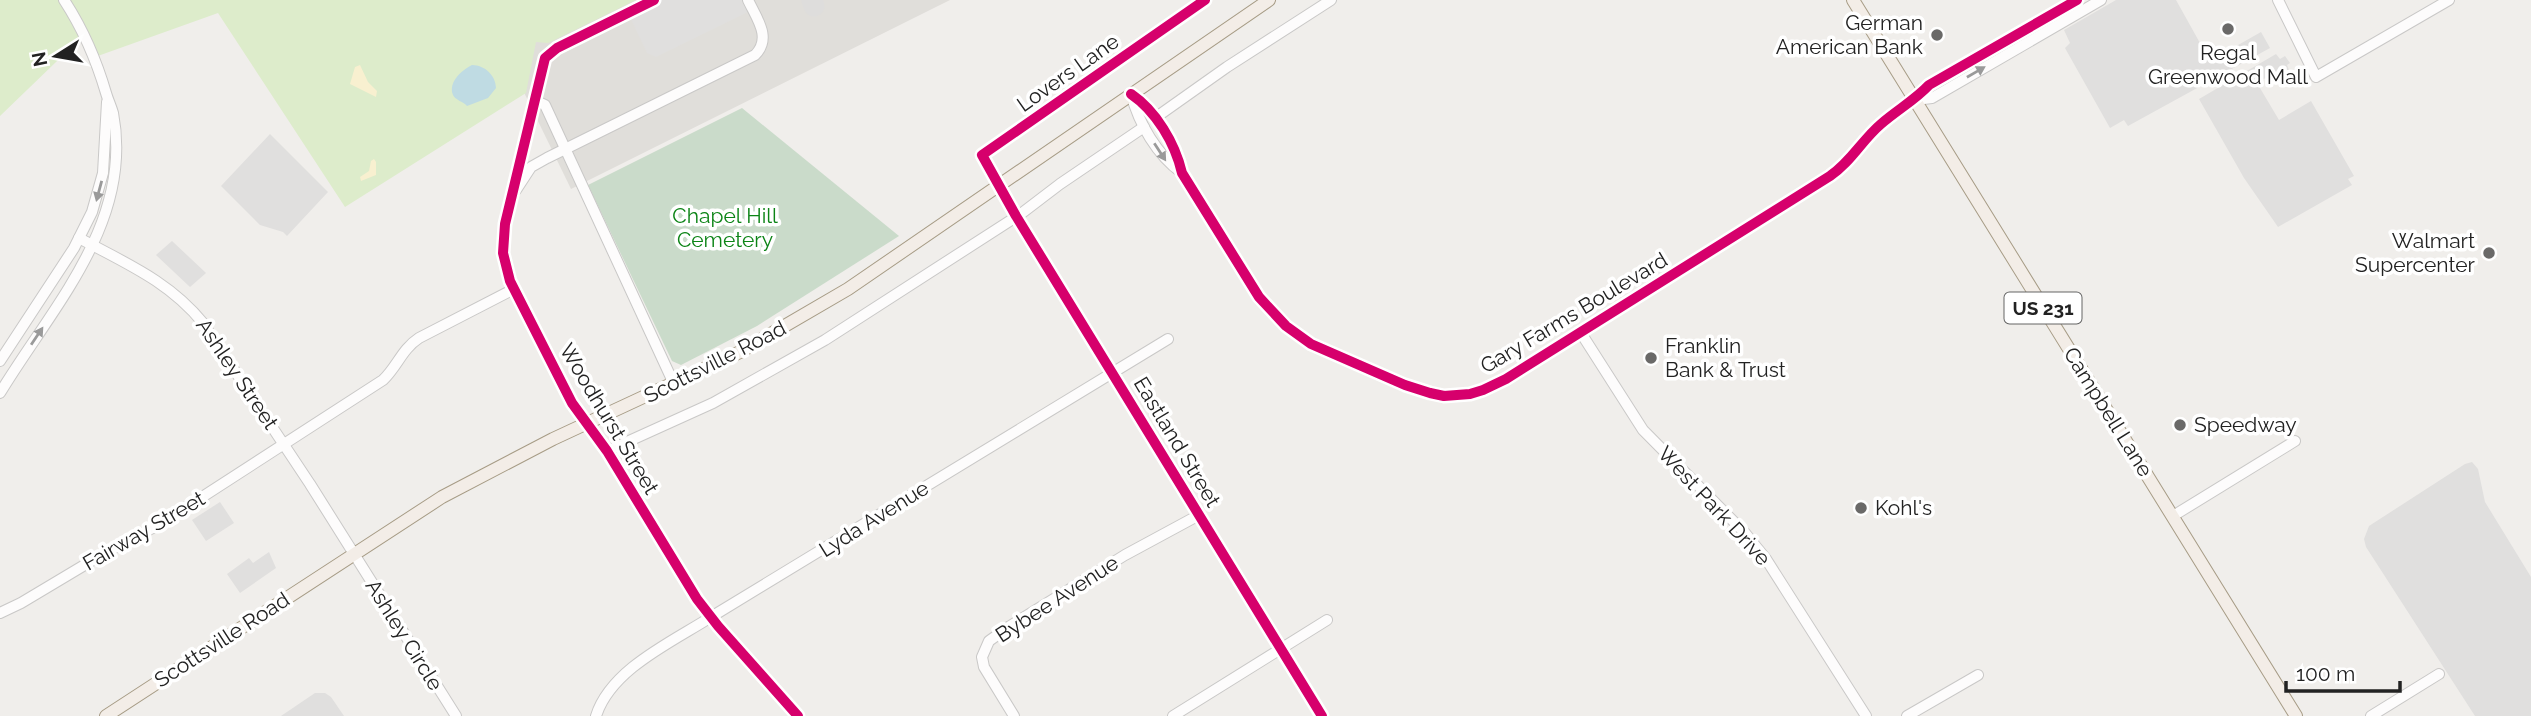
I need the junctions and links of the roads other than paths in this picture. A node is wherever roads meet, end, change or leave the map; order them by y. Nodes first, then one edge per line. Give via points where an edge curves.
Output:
1 (64, 0) edge
2 (654, 0) edge
3 (748, 0) edge
4 (1205, 0) edge
5 (1269, 0) edge
6 (1331, 0) edge
7 (1853, 0) edge
8 (2077, 0) edge
9 (2101, 0) edge
10 (2278, 0) edge
11 (2449, 0) edge
12 (1131, 94) junction
13 (108, 99) junction
14 (534, 100) junction
15 (1915, 100) junction
16 (1155, 118) junction
17 (1144, 127) junction
18 (564, 149) junction
19 (1182, 173) junction
20 (999, 187) junction
21 (510, 202) junction
22 (1016, 216) junction
23 (79, 238) junction
24 (93, 246) junction
25 (514, 289) junction
26 (1581, 332) junction
27 (1168, 339) dead end
28 (0, 361) edge
29 (1113, 374) junction
30 (674, 384) junction
31 (0, 393) edge
32 (586, 424) junction
33 (2295, 441) dead end
34 (284, 443) junction
35 (607, 451) junction
36 (1199, 515) junction
37 (2172, 516) junction
38 (353, 553) junction
39 (0, 613) edge
40 (711, 617) junction
41 (1327, 620) dead end
42 (1282, 649) junction
43 (2439, 674) dead end
44 (1978, 675) dead end
45 (106, 716) edge
46 (456, 716) edge
47 (596, 716) edge
48 (798, 716) edge
49 (1014, 716) edge
50 (1173, 716) edge
51 (1322, 716) edge
52 (1867, 716) edge
53 (1907, 716) edge
54 (2296, 716) edge
55 (2371, 716) edge

1 - 13 street via 92,50
2 - 14 street, Woodhurst Street via 550,52
3 - 18 street via 764,32 755,55
4 - 20 street, Lovers Lane via 982,155
5 - 12 main road, Scottsville Road
6 - 16 street
7 - 15 main road, Campbell Lane / US 231
8 - 15 street via 1929,85
15 -> 9 street via 1932,98
10 - 11 street via 2316,77
12 - 16 street, Gary Farms Boulevard via 1148,106
12 - 17 street, Gary Farms Boulevard
12 - 20 main road, Scottsville Road
13 -> 23 street via 103,173
13 - 24 street via 115,126 114,174
14 - 18 street via 545,105
14 - 21 street, Woodhurst Street
15 - 26 street, Gary Farms Boulevard via 1882,124 1830,176
15 - 37 main road, Campbell Lane / US 231
16 - 19 street, Gary Farms Boulevard via 1177,154
17 -> 19 street, Gary Farms Boulevard via 1166,162
17 - 22 street
18 - 21 street via 531,167
18 - 30 street
19 - 26 street, Gary Farms Boulevard via 1275,316 1311,344 1405,385 1444,396 1470,394 1514,374
20 - 22 street, Eastland Street
20 - 30 main road, Scottsville Road via 808,314
21 - 25 street, Woodhurst Street via 503,253
22 - 29 street, Eastland Street
22 - 35 street via 776,369
23 - 24 street, Ashley Street
23 - 28 street
31 -> 24 street
24 - 34 street, Ashley Street via 148,274 184,300
25 - 32 street, Woodhurst Street
25 - 34 street, Fairway Street via 410,344 383,380
26 - 52 street, West Park Drive via 1643,430 1766,559
27 - 29 street, Lyda Avenue
29 - 36 street, Eastland Street
29 - 40 street, Lyda Avenue
30 - 32 main road, Scottsville Road
32 - 35 street, Woodhurst Street
32 - 38 main road, Scottsville Road via 463,485
33 - 37 street
34 - 38 street, Ashley Street
34 - 39 street, Fairway Street via 162,523
35 - 40 street, Woodhurst Street
36 - 42 street, Eastland Street
36 - 49 street, Bybee Avenue via 1125,555 989,641 982,657 984,667
37 - 54 main road, Campbell Lane / US 231
38 - 45 main road, Scottsville Road
38 - 46 street, Ashley Circle
40 - 47 street, Lyda Avenue via 622,676 604,697
40 - 48 street, Woodhurst Street
41 - 42 street
42 - 50 street
42 - 51 street, Eastland Street
43 - 55 street
44 - 53 street

